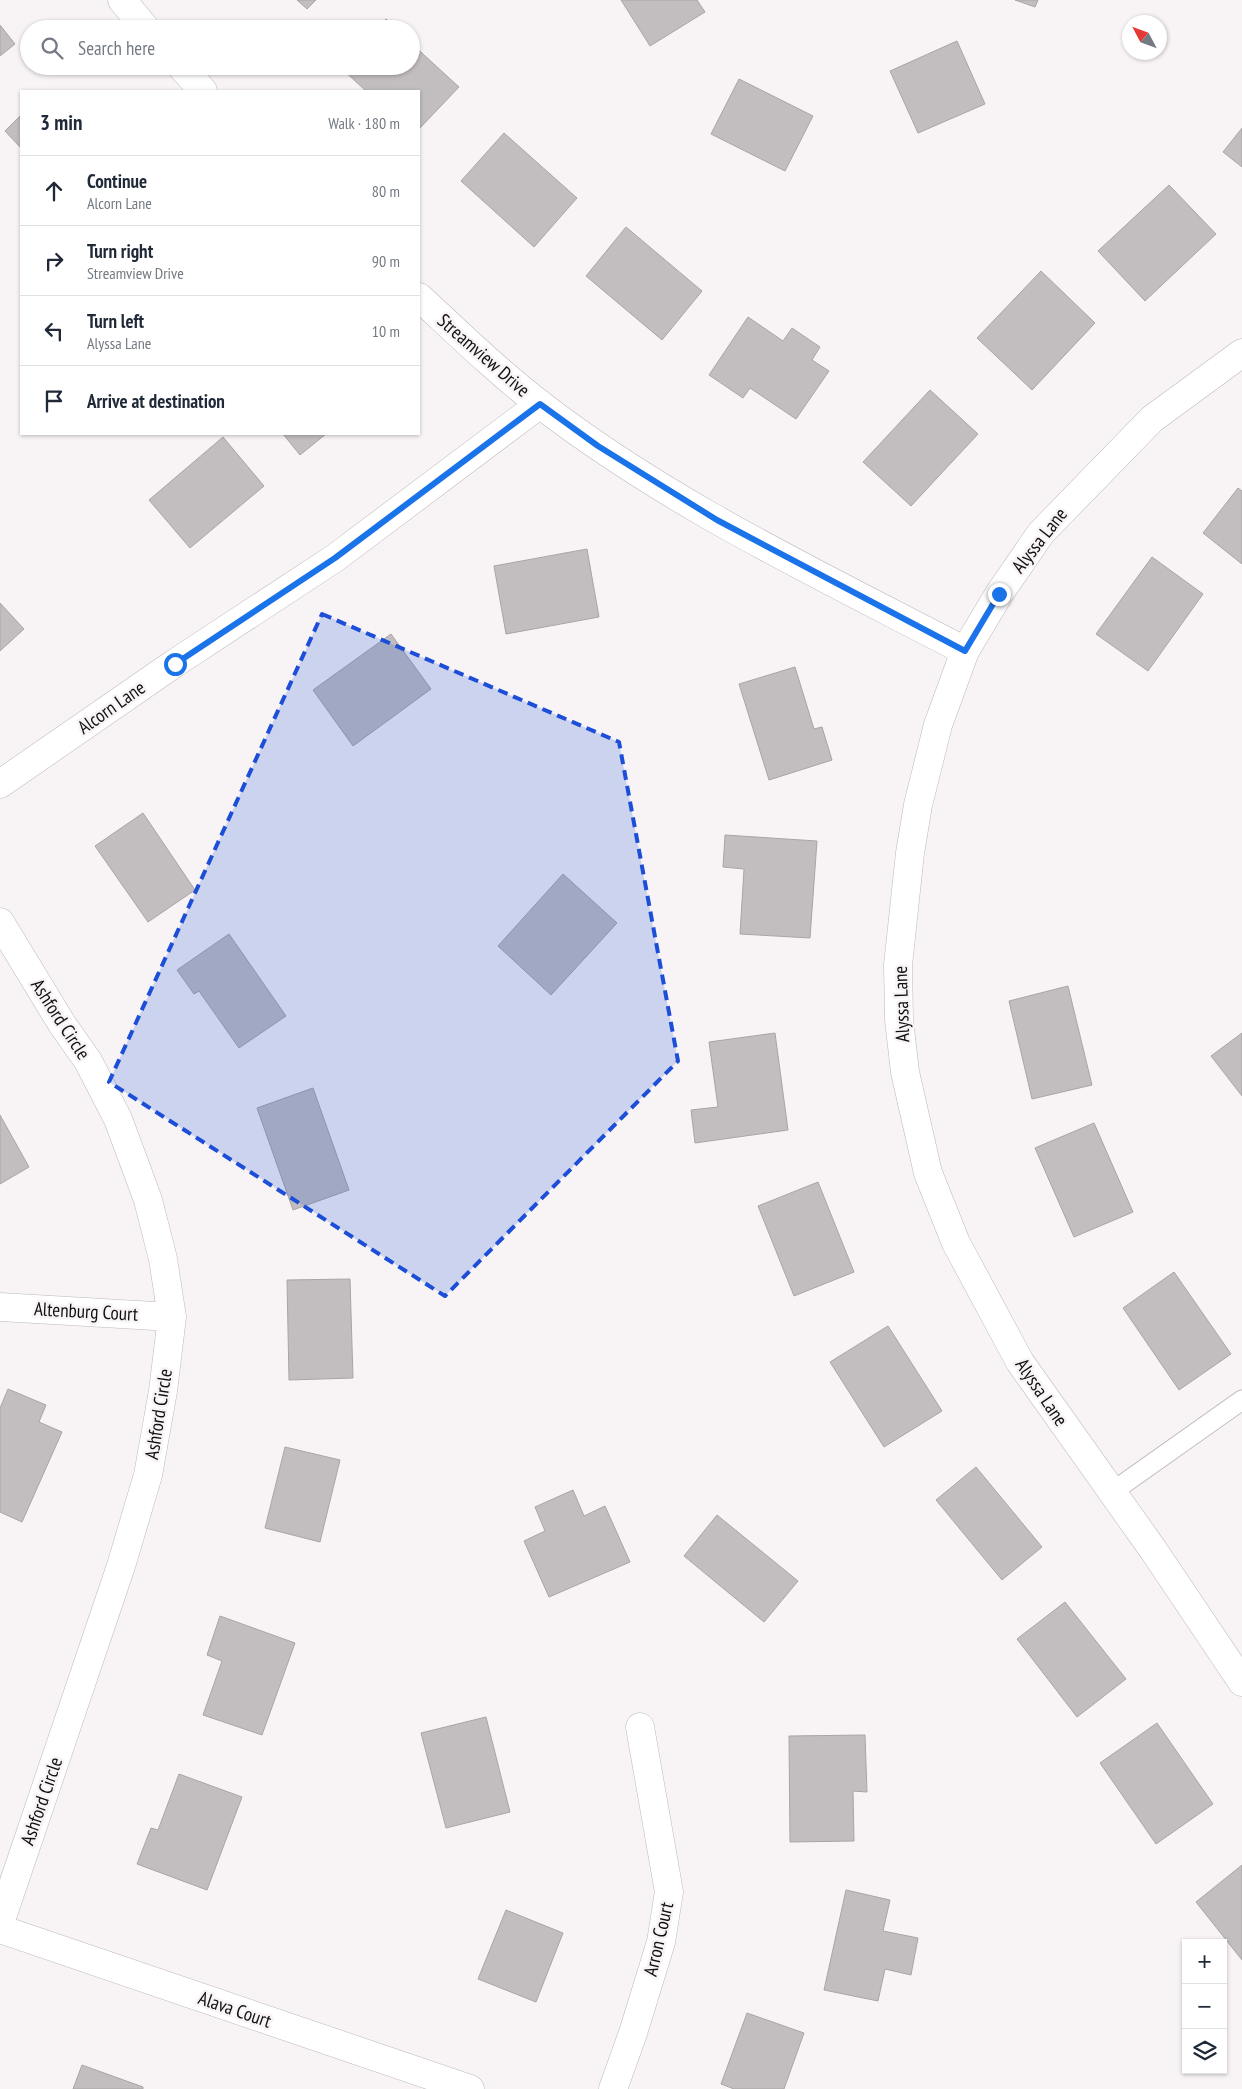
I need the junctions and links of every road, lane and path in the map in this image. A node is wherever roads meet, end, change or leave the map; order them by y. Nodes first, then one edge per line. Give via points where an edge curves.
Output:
1 (122, 0) edge
2 (139, 20) edge
3 (189, 75) edge
4 (202, 90) edge
5 (420, 298) edge
6 (1242, 353) edge
7 (540, 404) junction
8 (965, 651) junction
9 (0, 784) edge
10 (0, 922) edge
11 (0, 1307) edge
12 (172, 1317) junction
13 (1242, 1400) edge
14 (1112, 1492) junction
15 (1242, 1682) edge
16 (640, 1727) dead end
17 (0, 1923) edge
18 (0, 1929) edge
19 (470, 2089) edge
20 (613, 2089) edge

1 - 2 street
3 - 4 street
5 - 7 street, Streamview Drive
6 - 8 street, Alyssa Lane via 1152,419 1047,526 999,594
7 - 8 street, Streamview Drive via 598,446 717,520
7 - 9 street, Alcorn Lane via 335,558
8 - 14 street, Alyssa Lane via 938,725 910,853 898,965 899,1020 905,1072 928,1173 956,1243 1020,1362
10 - 12 street, Ashford Circle via 62,1024 88,1060 118,1119 148,1200
11 - 12 street, Altenburg Court
12 - 17 street, Ashford Circle via 148,1475 121,1566
13 - 14 lane
14 - 15 street, Alyssa Lane
16 - 20 street, Arron Court via 669,1892 661,1942
18 - 19 street, Alava Court

